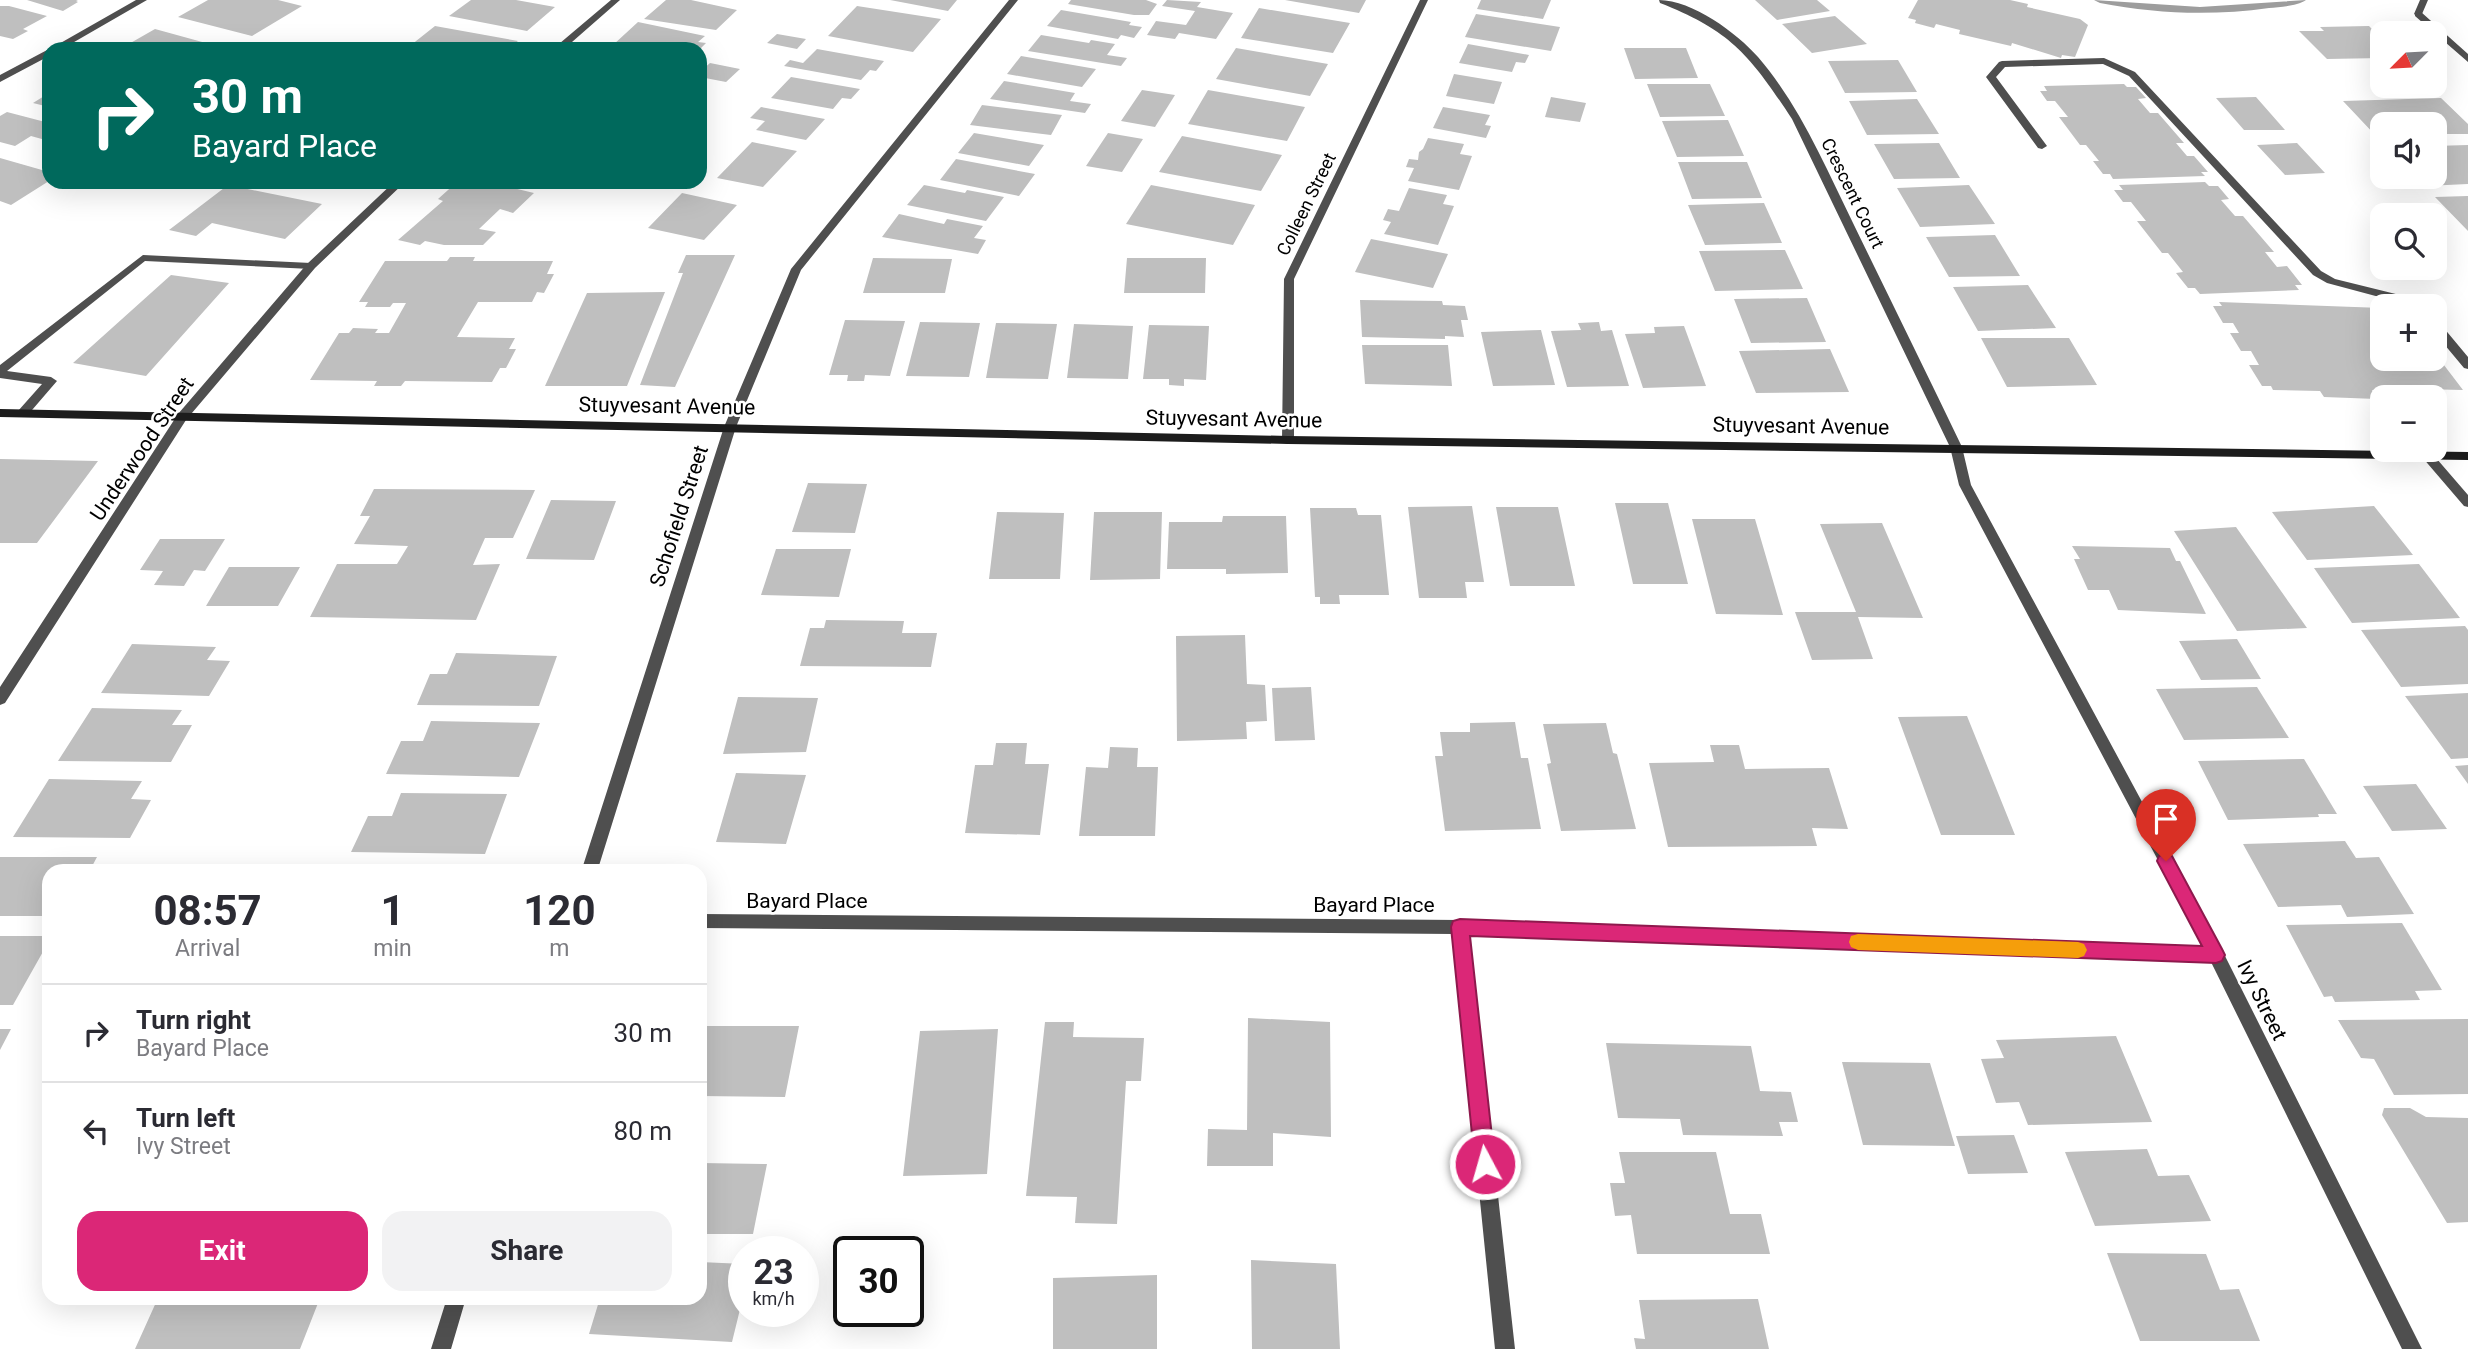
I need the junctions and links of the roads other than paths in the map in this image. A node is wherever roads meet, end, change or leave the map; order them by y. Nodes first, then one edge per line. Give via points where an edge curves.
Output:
1 (144, 0) edge
2 (616, 0) edge
3 (1014, 0) edge
4 (1424, 0) edge
5 (2424, 0) edge
6 (1663, 1) edge
7 (68, 42) edge
8 (566, 42) edge
9 (42, 56) edge
10 (2468, 59) edge
11 (0, 79) edge
12 (2042, 146) dead end
13 (392, 189) edge
14 (310, 266) junction
15 (2384, 294) edge
16 (2447, 340) edge
17 (2468, 365) edge
18 (0, 372) edge
19 (0, 413) edge
20 (22, 414) junction
21 (182, 417) junction
22 (730, 426) junction
23 (1288, 440) junction
24 (1956, 447) junction
25 (2370, 453) edge
26 (2447, 455) edge
27 (2468, 456) edge
28 (2433, 462) edge
29 (2468, 503) edge
30 (0, 699) edge
31 (592, 864) edge
32 (707, 921) edge
33 (1460, 927) junction
34 (2216, 955) junction
35 (455, 1305) edge
36 (441, 1349) edge
37 (1505, 1349) edge
38 (2412, 1349) edge

1 - 7 street
2 - 8 street
3 - 22 street, Schofield Street via 796,269
4 - 23 street, Colleen Street via 1289,279
5 - 10 street via 2418,14
6 - 24 street, Crescent Court via 1725,32 1763,69 1797,119
9 - 11 street
12 - 15 street via 1991,77 2002,64 2104,61 2132,74 2317,273
13 - 14 street, Underwood Street
14 - 18 street via 143,258
14 - 21 street, Underwood Street
16 - 17 street
18 - 20 street via 51,381
19 - 20 main road, Stuyvesant Avenue
20 - 21 main road, Stuyvesant Avenue
21 - 22 main road, Stuyvesant Avenue
21 - 30 street, Underwood Street
22 - 23 main road, Stuyvesant Avenue
22 - 31 street, Schofield Street
23 - 24 main road, Stuyvesant Avenue
24 - 25 main road, Stuyvesant Avenue
24 - 34 street, Ivy Street via 1965,485
26 - 27 main road, Stuyvesant Avenue
28 - 29 street
32 - 33 street, Bayard Place
33 - 34 street, Bayard Place
33 - 37 street
34 - 38 street, Ivy Street
35 - 36 street

